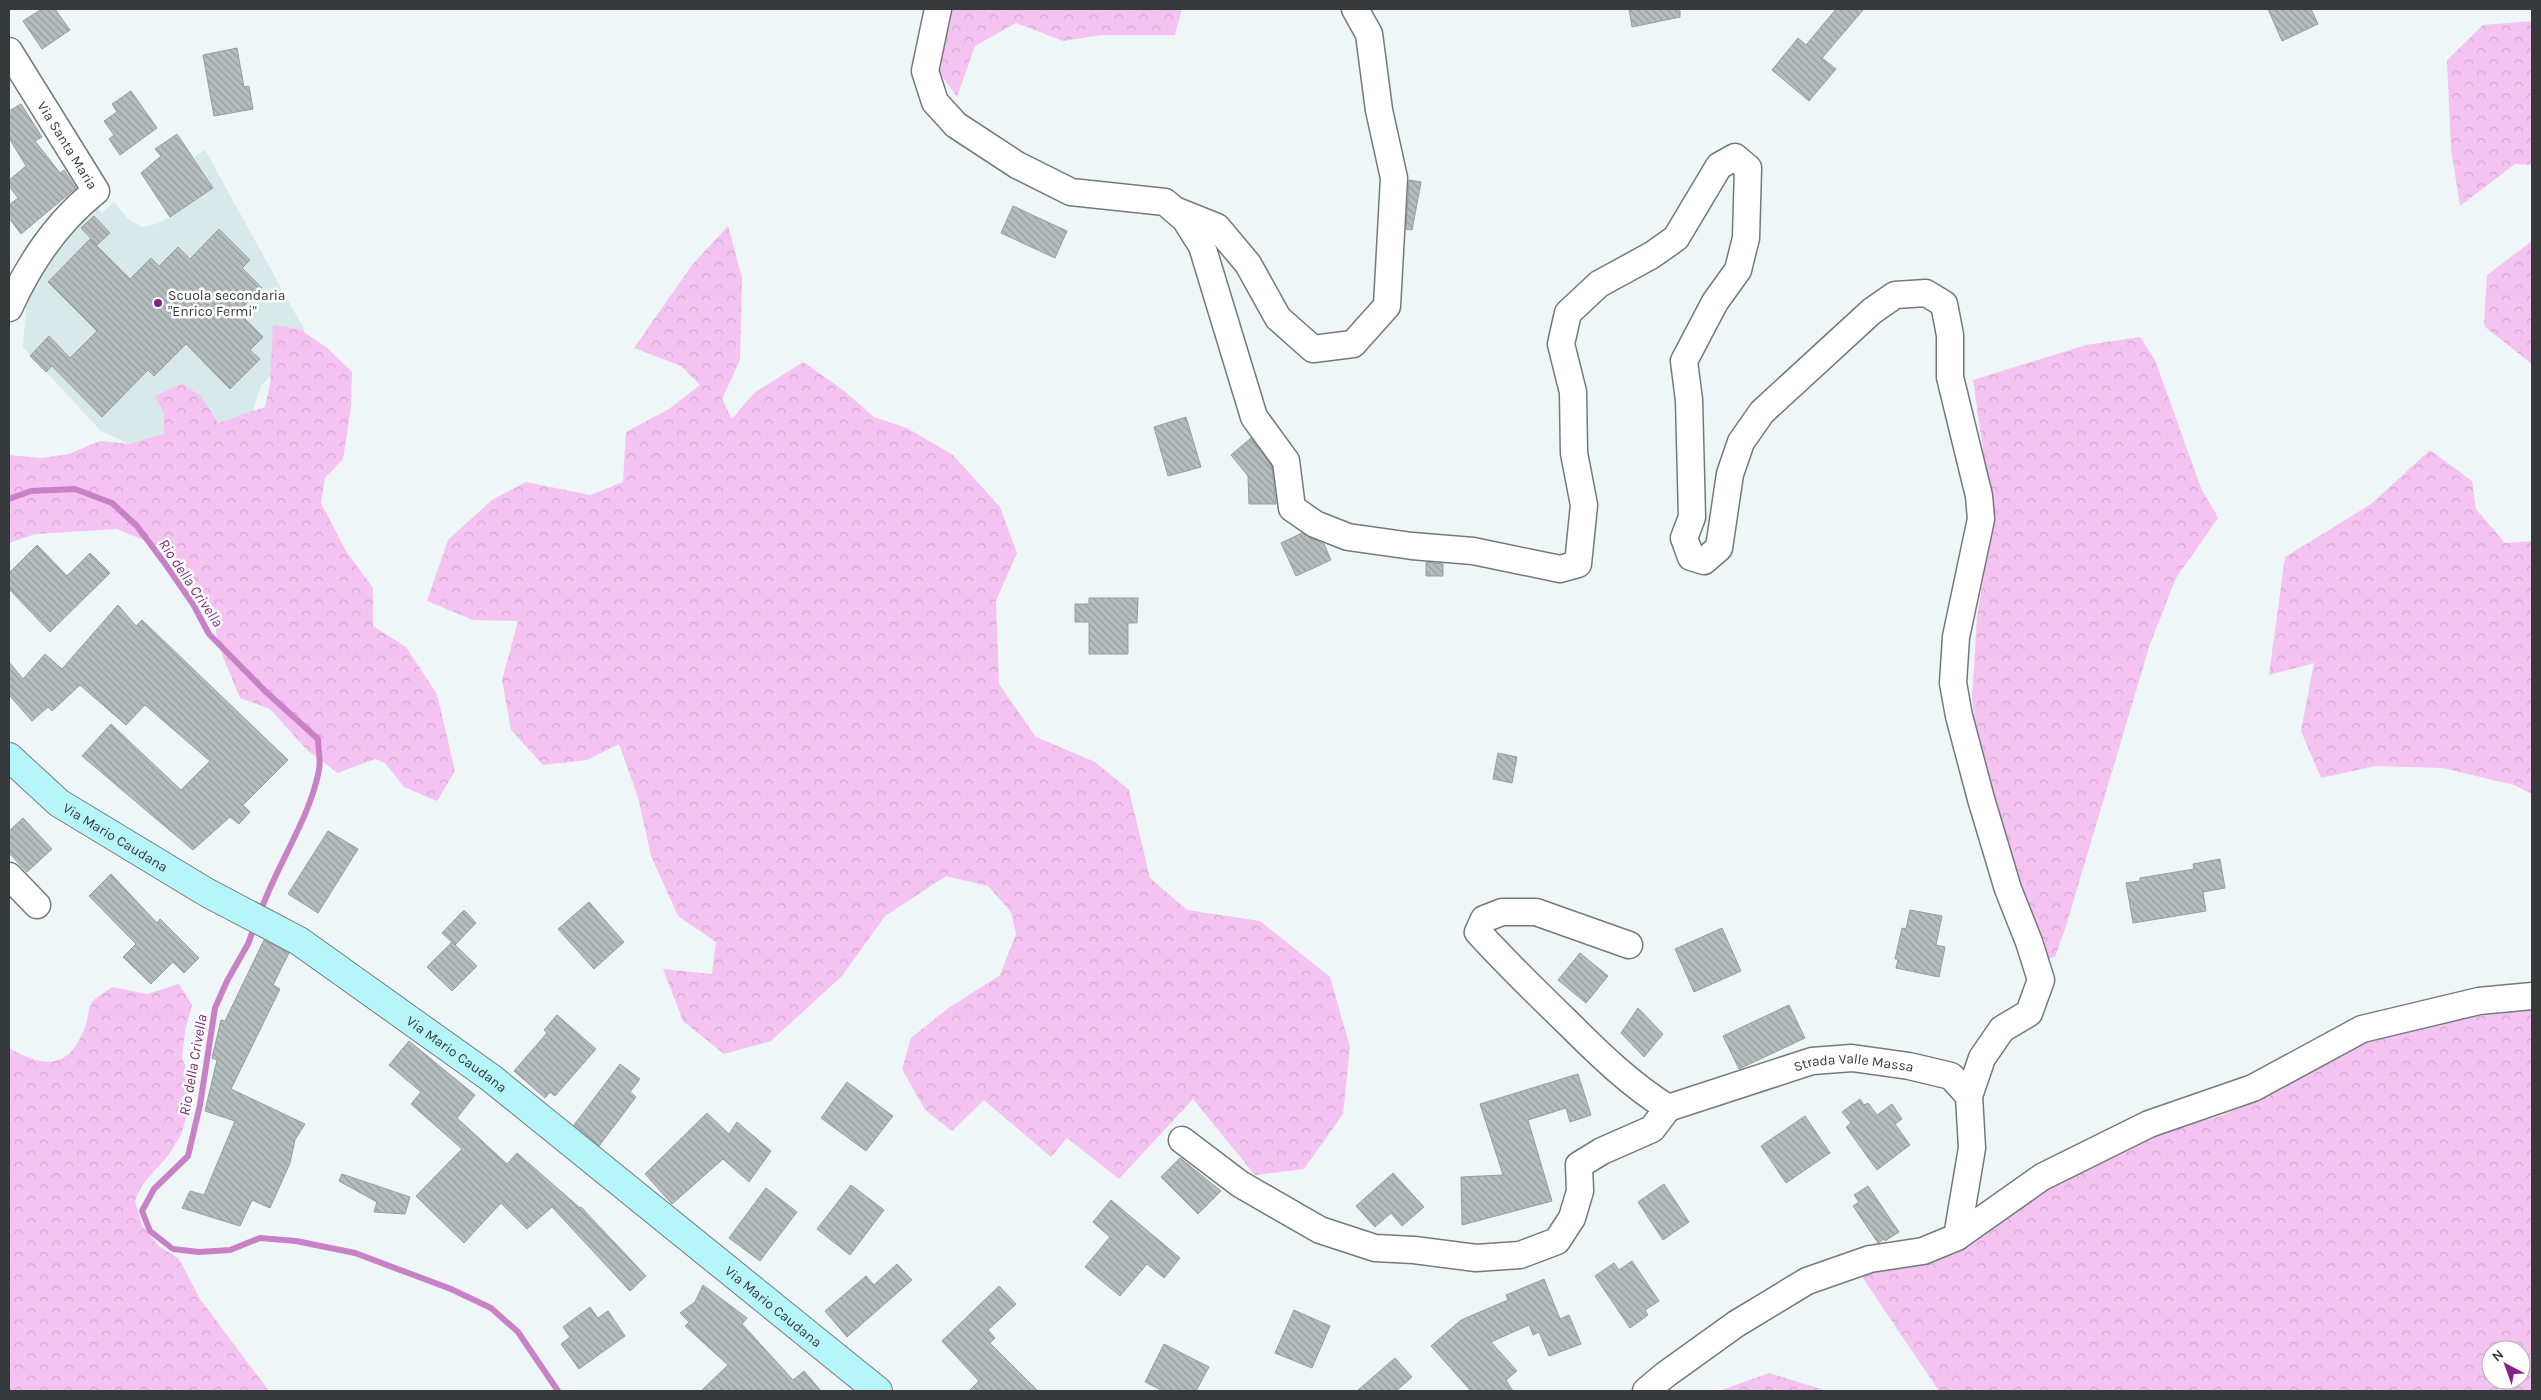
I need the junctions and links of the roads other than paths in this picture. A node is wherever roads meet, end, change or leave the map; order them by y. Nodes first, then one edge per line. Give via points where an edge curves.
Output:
1 (938, 9) edge
2 (1355, 9) edge
3 (9, 51) edge
4 (1174, 210) junction
5 (9, 308) edge
6 (9, 757) edge
7 (9, 876) edge
8 (37, 905) dead end
9 (1629, 945) dead end
10 (2532, 996) edge
11 (1969, 1096) junction
12 (1668, 1108) junction
13 (1182, 1140) dead end
14 (1957, 1237) junction
15 (878, 1391) edge
16 (1646, 1391) edge

1 - 4 street via 925,71 934,102 956,125 1017,165 1070,192 1165,202
2 - 4 street via 1369,34 1378,110 1394,178 1387,306 1359,338 1353,344 1313,349 1278,318 1248,264 1217,227
3 - 5 street, Via Santa Maria via 96,191 73,212 29,268
4 - 11 street via 1185,219 1202,246 1254,416 1286,461 1292,508 1315,524 1348,537 1473,551 1560,569 1578,564 1584,505 1574,453 1573,392 1561,344 1568,313 1599,284 1676,238 1719,166 1735,157 1748,168 1746,238 1738,270 1715,302 1684,361 1689,400 1692,517 1684,538 1691,557 1704,561 1719,548 1730,474 1741,442 1762,412 1872,311 1895,295 1926,293 1944,304 1950,335 1950,377 1979,496 1981,519 1956,637 1953,683 1981,799 2008,889 2041,980 2029,1013 2002,1029 1982,1058
6 - 15 main road, Via Mario Caudana via 59,803 206,892 299,941 492,1078
7 - 8 street
9 - 12 street via 1536,912 1502,912 1484,919 1478,932 1509,967 1605,1059 1644,1093
10 - 14 street via 2479,1001 2362,1029 2253,1088 2149,1124 2042,1177
11 - 12 street, Strada Valle Massa via 1951,1076 1852,1058 1812,1061
11 - 14 street via 1972,1148
12 - 13 street via 1652,1129 1579,1165 1580,1191 1572,1218 1557,1241 1520,1255 1476,1258 1375,1248 1320,1230 1240,1184
14 - 16 street via 1923,1251 1870,1259 1807,1281 1736,1324

